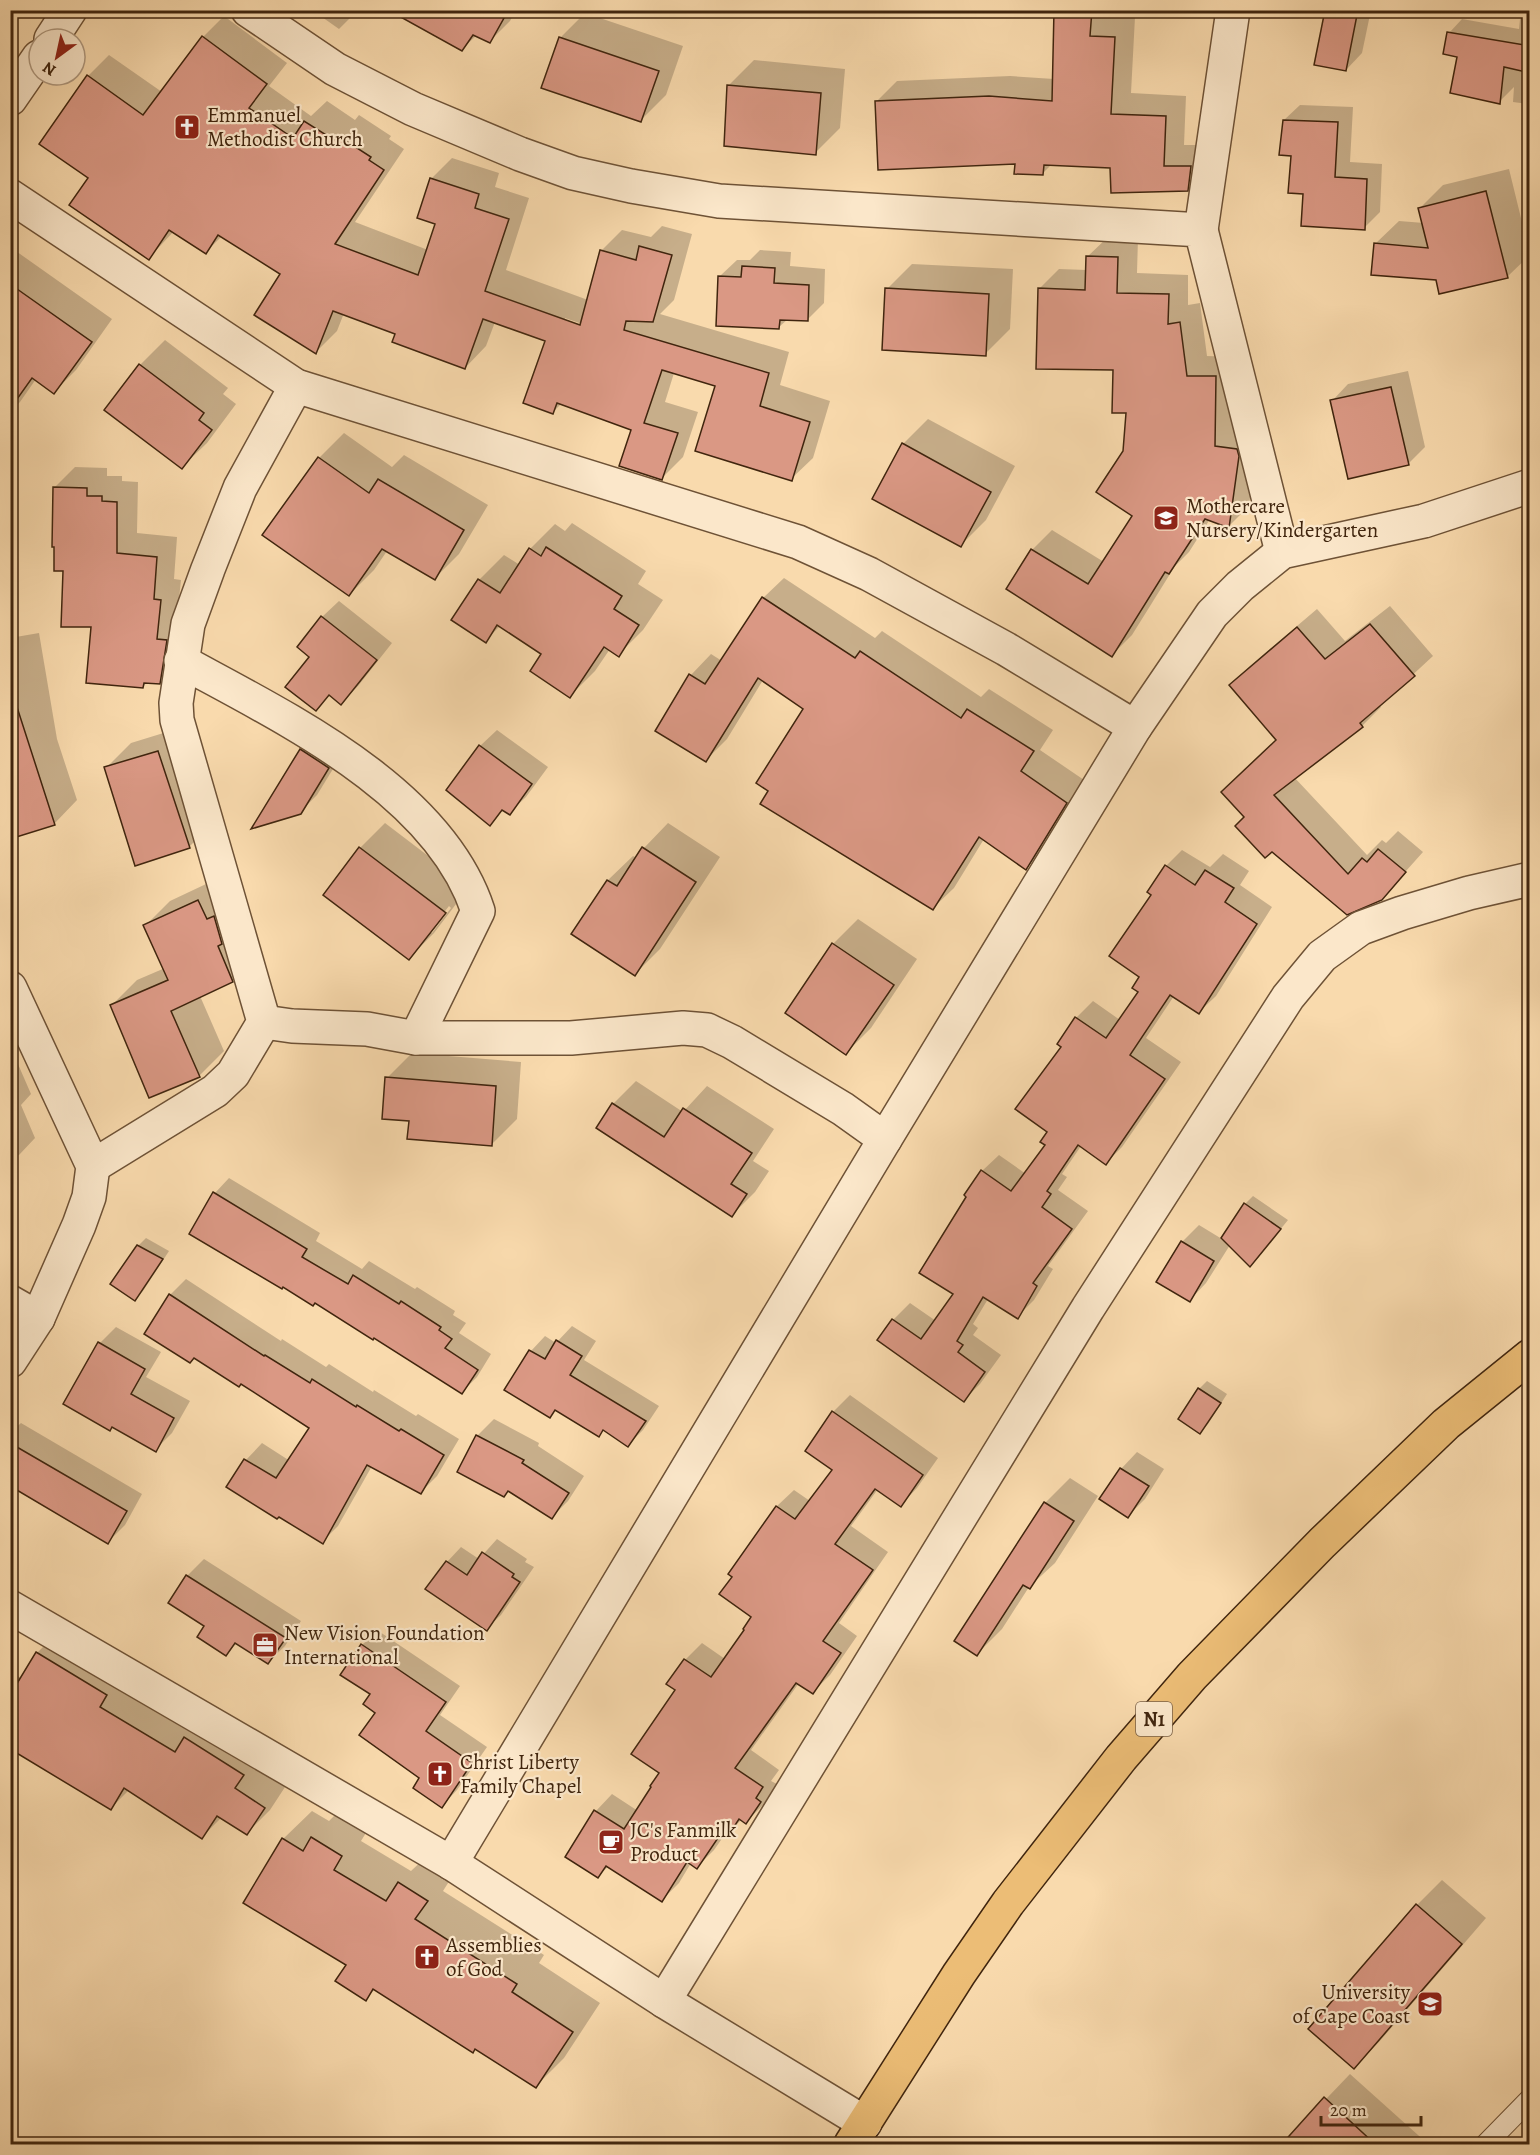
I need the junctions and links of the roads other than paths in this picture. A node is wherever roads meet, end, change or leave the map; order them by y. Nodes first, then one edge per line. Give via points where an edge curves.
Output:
1 (70, 10) edge
2 (248, 10) edge
3 (1233, 10) edge
4 (59, 27) edge
5 (27, 74) edge
6 (10, 99) edge
7 (10, 196) edge
8 (1201, 231) junction
9 (296, 386) junction
10 (1530, 486) edge
11 (1282, 552) junction
12 (181, 661) junction
13 (1135, 727) junction
14 (1530, 879) edge
15 (10, 988) edge
16 (264, 1022) junction
17 (416, 1038) junction
18 (885, 1139) junction
19 (93, 1166) junction
20 (24, 1310) edge
21 (1530, 1356) edge
22 (10, 1361) edge
23 (10, 1607) edge
24 (451, 1863) junction
25 (664, 2001) junction
26 (1530, 2099) edge
27 (858, 2134) edge
28 (1486, 2145) edge

1 - 4 street
2 - 8 street via 335,69 413,109 573,173 719,201
3 - 8 street
5 - 6 street
7 - 9 street
8 - 11 street
9 - 12 street via 240,488 188,624
9 - 13 street via 798,542 869,574 1006,649
10 - 11 street via 1424,521
11 - 13 street via 1212,614
12 - 16 street via 177,720
12 - 17 street via 297,725 379,781 447,851 470,886 478,911
13 - 18 street
14 - 25 street via 1469,893 1361,928 1323,956 1288,997 1088,1308
15 - 19 street
16 - 17 street via 367,1029
16 - 19 street via 232,1074 215,1090
17 - 18 street via 571,1038 683,1028 707,1030 843,1109
18 - 24 street
19 - 20 street via 89,1197
20 - 22 street
21 - 27 highway, N1 via 1446,1424 1322,1543 1192,1676 1121,1758 1008,1903
23 - 24 street
24 - 25 street
25 - 27 street
26 - 28 lane

